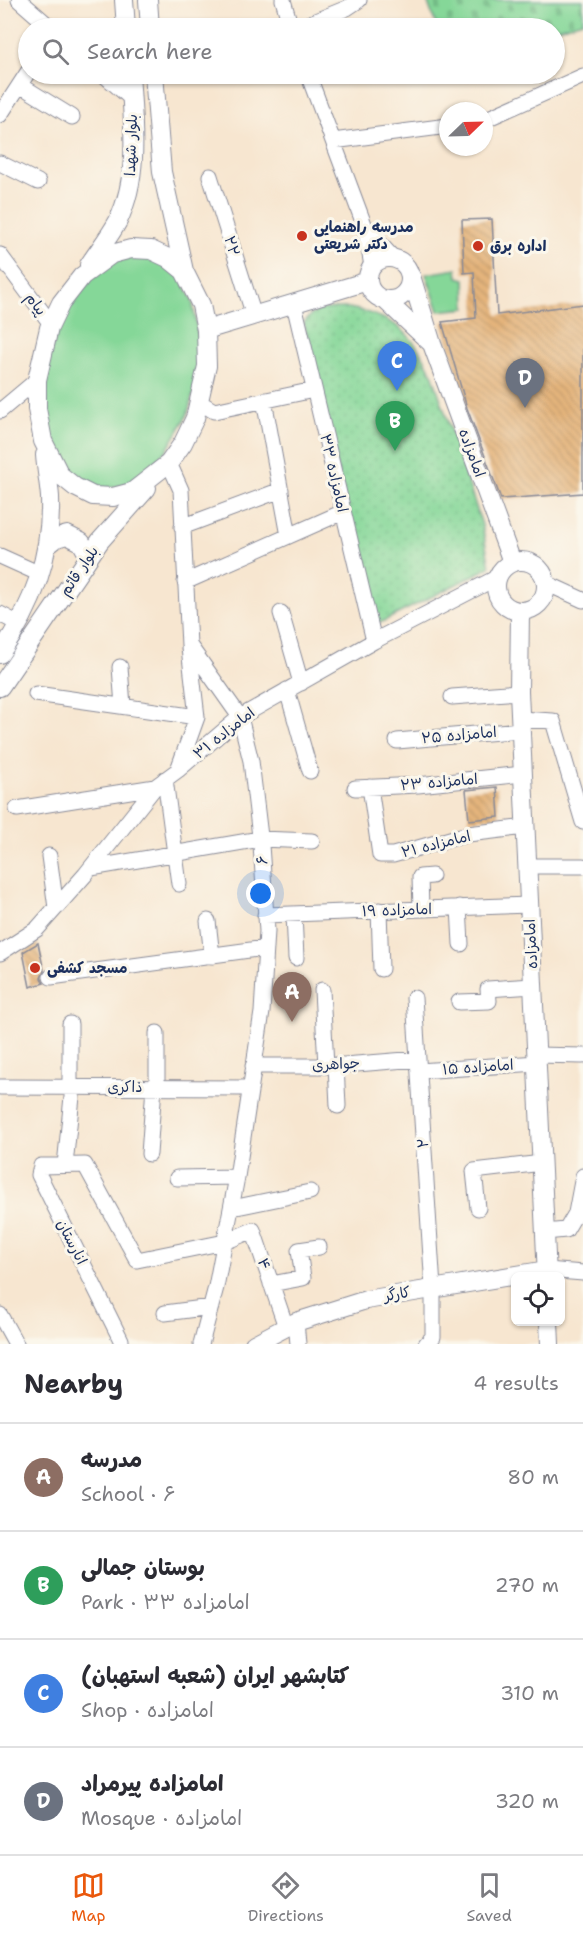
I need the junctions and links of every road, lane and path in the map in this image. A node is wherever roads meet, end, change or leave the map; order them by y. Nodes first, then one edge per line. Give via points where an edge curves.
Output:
1 (19, 0) edge
2 (124, 0) edge
3 (148, 0) edge
4 (283, 0) edge
5 (359, 0) edge
6 (40, 18) edge
7 (125, 18) edge
8 (149, 18) edge
9 (288, 18) edge
10 (322, 18) edge
11 (583, 76) edge
12 (115, 84) edge
13 (131, 84) edge
14 (155, 84) edge
15 (312, 84) edge
16 (20, 85) joint
17 (132, 99) junction
18 (0, 115) edge
19 (493, 116) edge
20 (72, 117) dead end
21 (439, 127) edge
22 (333, 141) junction
23 (0, 163) edge
24 (210, 176) dead end
25 (38, 182) dead end
26 (365, 227) junction
27 (0, 255) edge
28 (393, 258) junction
29 (184, 271) junction
30 (370, 274) junction
31 (82, 276) junction
32 (411, 276) junction
33 (385, 300) junction
34 (294, 304) junction
35 (254, 316) junction
36 (51, 324) junction
37 (207, 330) junction
38 (432, 344) junction
39 (37, 380) junction
40 (314, 390) junction
41 (264, 400) junction
42 (199, 402) junction
43 (0, 411) edge
44 (43, 441) junction
45 (169, 463) junction
46 (281, 490) junction
47 (343, 512) junction
48 (182, 527) junction
49 (289, 536) junction
50 (48, 544) junction
51 (0, 556) edge
52 (89, 556) junction
53 (513, 562) junction
54 (40, 574) junction
55 (498, 577) junction
56 (185, 582) junction
57 (546, 583) junction
58 (583, 600) edge
59 (520, 611) junction
60 (281, 613) dead end
61 (0, 614) edge
62 (19, 624) junction
63 (374, 642) junction
64 (189, 645) junction
65 (0, 654) edge
66 (120, 667) dead end
67 (301, 683) junction
68 (0, 687) edge
69 (287, 690) junction
70 (519, 692) junction
71 (36, 694) dead end
72 (452, 697) dead end
73 (123, 706) junction
74 (197, 717) junction
75 (240, 717) junction
76 (521, 724) junction
77 (397, 741) dead end
78 (178, 770) junction
79 (310, 771) dead end
80 (523, 774) junction
81 (576, 777) edge
82 (160, 783) junction
83 (363, 787) joint
84 (17, 809) dead end
85 (583, 822) edge
86 (525, 826) junction
87 (260, 839) junction
88 (312, 841) dead end
89 (176, 854) junction
90 (48, 856) dead end
91 (527, 866) junction
92 (583, 866) edge
93 (91, 868) junction
94 (432, 876) dead end
95 (179, 884) dead end
96 (529, 905) junction
97 (459, 907) junction
98 (56, 908) junction
99 (421, 909) junction
100 (379, 910) junction
101 (294, 914) junction
102 (265, 915) junction
103 (208, 921) dead end
104 (461, 944) dead end
105 (265, 948) junction
106 (0, 953) edge
107 (212, 956) junction
108 (296, 958) dead end
109 (381, 969) dead end
110 (51, 977) dead end
111 (533, 986) junction
112 (322, 990) dead end
113 (414, 998) dead end
114 (459, 1002) dead end
115 (70, 1024) dead end
116 (157, 1033) dead end
117 (583, 1056) edge
118 (537, 1059) junction
119 (418, 1065) junction
120 (253, 1066) junction
121 (331, 1066) junction
122 (0, 1087) edge
123 (71, 1087) junction
124 (155, 1087) junction
125 (250, 1088) junction
126 (338, 1106) dead end
127 (149, 1154) dead end
128 (542, 1163) junction
129 (67, 1165) junction
130 (583, 1176) edge
131 (237, 1177) junction
132 (177, 1178) dead end
133 (310, 1192) dead end
134 (232, 1208) junction
135 (478, 1208) dead end
136 (579, 1213) edge
137 (545, 1232) junction
138 (225, 1242) junction
139 (319, 1247) dead end
140 (547, 1272) edge
141 (565, 1273) edge
142 (583, 1273) edge
143 (511, 1278) edge
144 (271, 1284) junction
145 (433, 1288) junction
146 (211, 1307) junction
147 (165, 1313) dead end
148 (0, 1315) edge
149 (291, 1324) junction
150 (549, 1326) edge
151 (16, 1344) edge
152 (121, 1344) edge
153 (201, 1344) edge
154 (254, 1344) edge
155 (298, 1344) edge
156 (426, 1344) edge
157 (550, 1344) edge

1 - 6 street
2 - 7 main road
3 - 8 main road
4 - 9 street
5 - 10 street
11 - 19 street
12 - 17 street
13 - 17 main road, بلوار شهدا
14 - 29 main road, بلوار شهدا via 162,172
15 - 22 street
16 - 18 street
16 - 20 street
17 - 31 main road, بلوار شهدا via 132,176 118,221
21 - 22 street
22 - 26 street
23 - 25 street
24 - 35 street, ۲۲
26 - 28 street
26 - 30 street
27 - 36 street, پیام
28 - 30 main road via 380,259
28 - 32 main road via 405,264
29 - 31 main road via 151,250 131,249 112,254
29 - 37 main road via 201,305
30 - 33 main road via 373,294
30 - 34 main road
31 - 36 main road
32 - 33 main road via 404,295
32 - 38 main road, امامزاده
33 - 38 main road
34 - 35 main road
34 - 40 street, امامزاده ۳۳
35 - 37 main road
36 - 39 main road
37 - 42 main road via 207,366
38 - 53 main road, امامزاده
39 - 43 street
39 - 44 main road
40 - 41 street
40 - 47 street, امامزاده ۳۳
41 - 42 street via 214,411
41 - 46 street
42 - 45 main road via 183,443
44 - 45 main road via 60,475 93,496 113,497 132,492
44 - 50 main road, بلوار قائم via 50,497
45 - 48 street via 181,490
45 - 52 main road, بلوار قائم
46 - 48 street
46 - 49 street
47 - 49 street
47 - 63 street, امامزاده ۳۳
48 - 56 street
49 - 56 street
50 - 52 main road via 66,535 81,543
50 - 54 main road, بلوار قائم
51 - 54 street
52 - 68 main road, بلوار قائم
53 - 55 main road
53 - 57 main road via 535,565
54 - 62 main road, بلوار قائم
55 - 59 main road via 500,600
55 - 63 street, امامزاده ۳۱
56 - 64 street
57 - 58 street
57 - 59 main road via 540,603
59 - 70 main road, امامزاده
60 - 67 street
61 - 62 street
62 - 65 main road, بلوار قائم
63 - 67 street, امامزاده ۳۱
64 - 74 street
64 - 75 street, ۶
66 - 73 street
67 - 69 street, امامزاده ۳۱
69 - 75 street, امامزاده ۳۱
69 - 79 street
70 - 72 street
70 - 76 main road, امامزاده
71 - 73 street
73 - 74 street
74 - 78 street
75 - 78 street, امامزاده ۳۱
75 - 87 street, ۶ via 251,761
76 - 77 street, امامزاده ۲۵
76 - 80 main road, امامزاده
76 - 81 street, امامزاده ۲۵ via 553,721
78 - 82 street, امامزاده ۳۱
80 - 83 street, امامزاده ۲۳
80 - 86 main road, امامزاده
81 - 85 street
82 - 84 street
82 - 89 street
82 - 93 street, امامزاده ۳۱
83 - 86 street, امامزاده ۲۱ via 380,855 393,855 468,834
86 - 91 main road, امامزاده
87 - 88 street
87 - 89 street
87 - 102 street, ۶
89 - 93 street
89 - 95 street
90 - 98 street
91 - 92 street
91 - 96 main road, امامزاده
93 - 98 street, امامزاده ۳۱
94 - 99 street via 420,878
96 - 97 street, امامزاده ۱۹
96 - 111 main road, امامزاده
97 - 99 street, امامزاده ۱۹
97 - 104 street
98 - 106 street, امامزاده ۳۱ via 36,929
99 - 100 street, امامزاده ۱۹
100 - 101 street, امامزاده ۱۹
100 - 109 street
101 - 102 street, امامزاده ۱۹
101 - 108 street
102 - 105 street, ۶
103 - 107 street
105 - 107 street
105 - 120 street, ۶ via 262,1012
107 - 110 street
111 - 114 street via 488,989 489,1001
111 - 118 main road, امامزاده
112 - 121 street
113 - 119 street, ۲
115 - 123 street
116 - 124 street
117 - 118 street, امامزاده ۱۵
118 - 119 street, امامزاده ۱۵
118 - 128 main road, امامزاده
119 - 121 street, جواهری
119 - 145 street, ۲
120 - 121 street, جواهری
120 - 125 street, ۶
121 - 126 street
122 - 123 street, ذاکری
123 - 124 street, ذاکری
123 - 129 street
124 - 125 street, ذاکری
124 - 127 street
125 - 131 street, ۶
128 - 135 street via 474,1170
128 - 137 main road, امامزاده
129 - 138 street via 85,1166 136,1260
129 - 152 street, انارستان via 41,1166 39,1175
130 - 136 street
131 - 132 street
131 - 134 street, ۶
133 - 134 street
134 - 138 street, ۶
136 - 137 street via 566,1230
137 - 140 main road, امامزاده
138 - 144 street, ۴ via 253,1230
138 - 146 street, ۶
139 - 144 street via 299,1251 303,1278
141 - 142 street
143 - 145 main road, کارگر
144 - 149 street, ۴
145 - 149 main road, کارگر via 366,1300
145 - 156 street, ۲ via 433,1337
146 - 147 street
146 - 153 street, ۶
148 - 151 street
149 - 154 main road, کارگر
149 - 155 street, ۴
150 - 157 main road

